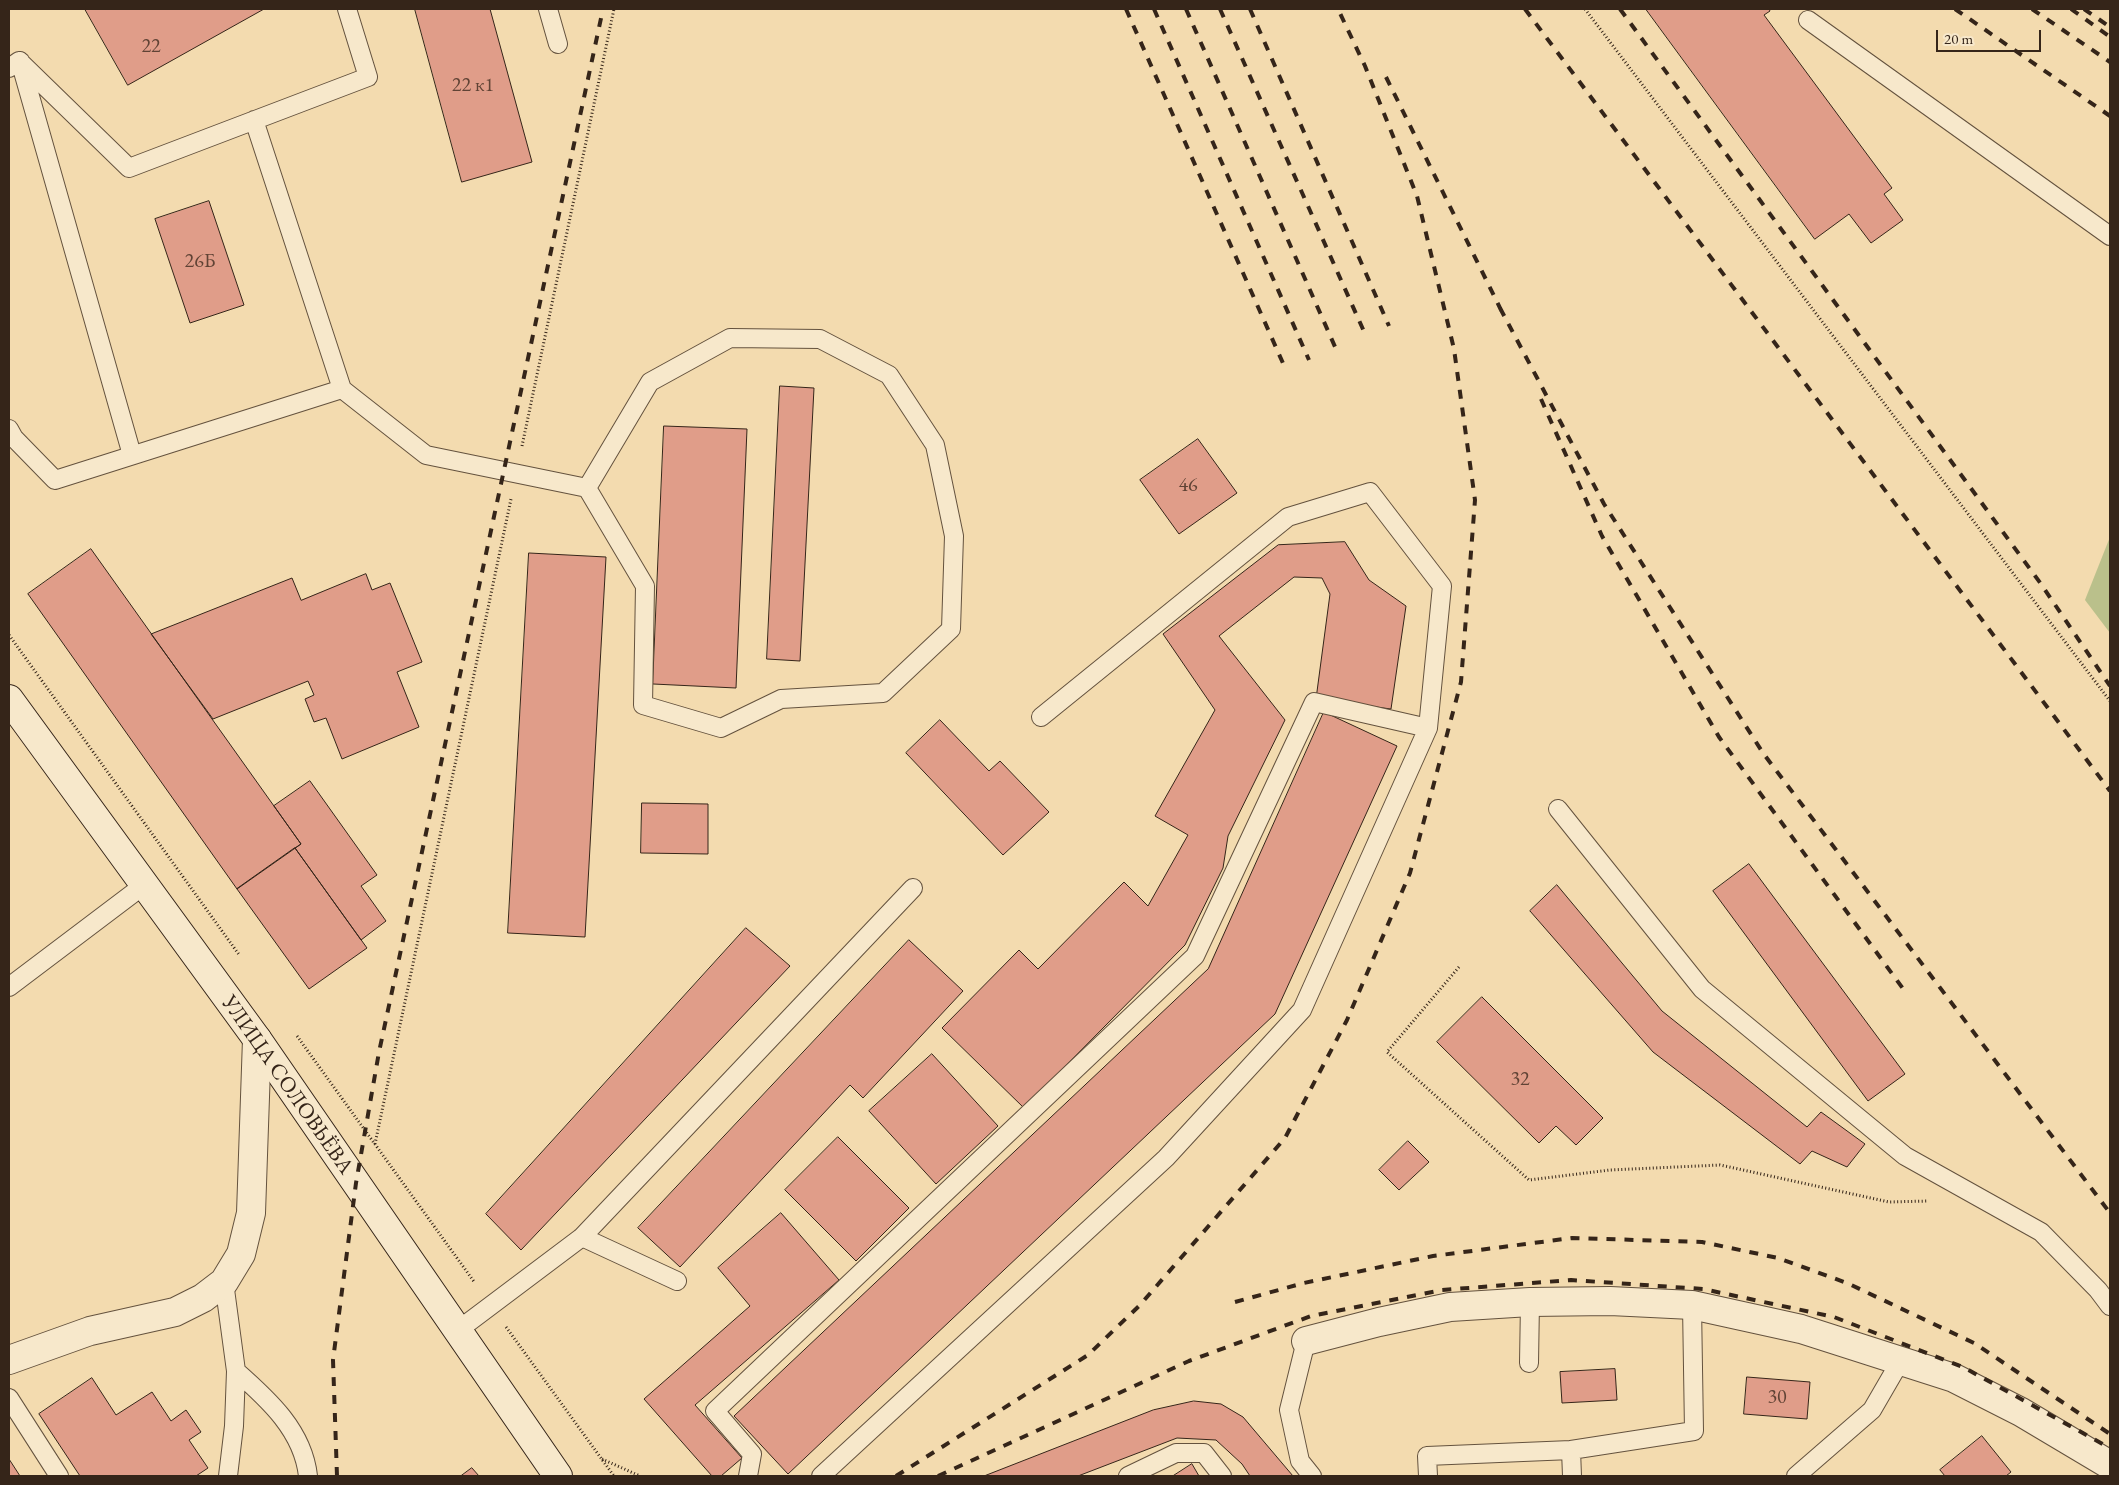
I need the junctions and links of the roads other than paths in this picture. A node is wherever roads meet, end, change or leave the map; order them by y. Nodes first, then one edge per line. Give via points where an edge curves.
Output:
1 (348, 9) edge
2 (548, 9) edge
3 (1808, 20) dead end
4 (558, 44) dead end
5 (14, 64) edge
6 (254, 120) junction
7 (2110, 236) edge
8 (342, 389) junction
9 (9, 429) edge
10 (132, 455) junction
11 (587, 488) junction
12 (9, 699) edge
13 (1041, 717) dead end
14 (1428, 728) junction
15 (1558, 809) dead end
16 (144, 885) junction
17 (913, 888) dead end
18 (9, 987) edge
19 (257, 1039) junction
20 (582, 1237) junction
21 (677, 1280) dead end
22 (224, 1282) junction
23 (1530, 1302) junction
24 (1692, 1305) junction
25 (2110, 1306) edge
26 (457, 1330) junction
27 (1306, 1341) joint
28 (9, 1360) edge
29 (1901, 1360) junction
30 (1528, 1363) dead end
31 (236, 1371) junction
32 (9, 1398) edge
33 (1571, 1450) junction
34 (2110, 1465) edge
35 (60, 1476) edge
36 (228, 1476) edge
37 (308, 1476) edge
38 (558, 1476) edge
39 (748, 1476) edge
40 (820, 1476) edge
41 (1128, 1476) edge
42 (1222, 1476) edge
43 (1312, 1476) edge
44 (1428, 1476) edge
45 (1572, 1476) edge
46 (1796, 1476) edge

1 - 6 lane via 368,76
2 - 4 lane
3 - 7 lane
5 - 6 lane via 130,168
5 - 10 lane
6 - 8 lane
8 - 10 lane
8 - 11 lane via 426,454
9 - 10 lane via 55,480
11 - 11 lane via 650,382 730,338 820,339 889,375 935,445 954,536 951,629 883,694 781,699 721,728 643,705 645,586
12 - 16 street, УЛИЦА СОЛОВЬЁВА
13 - 14 lane via 1288,517 1370,492 1442,586
14 - 39 lane via 1314,702 1195,956 715,1411 752,1454
14 - 40 lane via 1302,1010 1166,1158
15 - 25 lane via 1702,989 1905,1156 2041,1232
16 - 18 lane
16 - 19 street, УЛИЦА СОЛОВЬЁВА
17 - 20 lane
19 - 22 street via 251,1213 241,1254
19 - 26 street, УЛИЦА СОЛОВЬЁВА
20 - 21 lane
20 - 26 lane
22 - 28 street via 203,1298 175,1312 90,1331
22 - 31 lane
23 - 24 street
23 - 27 street via 1450,1307
23 - 30 lane
24 - 29 street via 1801,1329
24 - 33 lane via 1694,1431
26 - 38 street, УЛИЦА СОЛОВЬЁВА
27 - 43 lane via 1290,1410 1300,1461
29 - 34 street via 1961,1381
29 - 46 lane via 1872,1410
31 - 36 lane
31 - 37 lane via 263,1395 294,1432 306,1459
32 - 35 lane
33 - 44 lane via 1427,1456
33 - 45 lane
41 - 42 lane via 1176,1453 1204,1453

